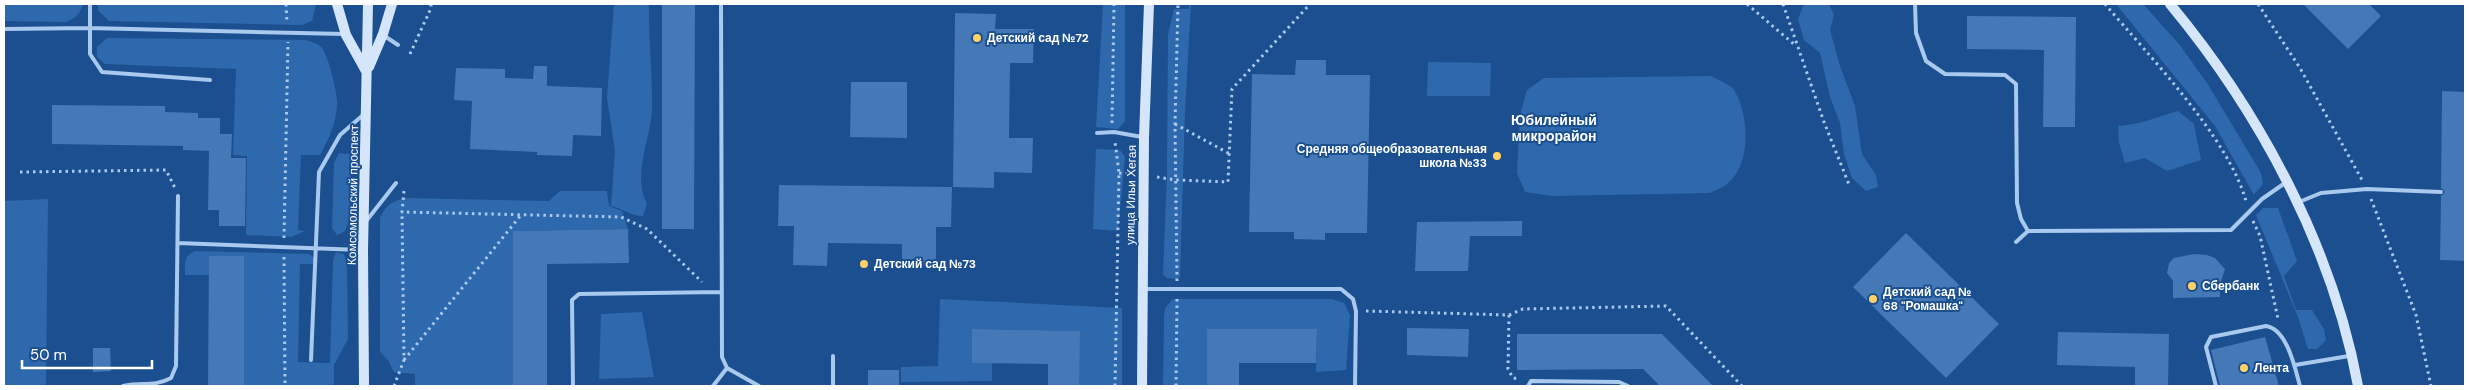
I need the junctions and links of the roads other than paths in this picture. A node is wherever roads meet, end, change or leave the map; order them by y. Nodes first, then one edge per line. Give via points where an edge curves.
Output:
1 (90, 4) edge
2 (337, 4) edge
3 (368, 4) edge
4 (392, 4) edge
5 (721, 4) edge
6 (1149, 4) edge
7 (1915, 4) edge
8 (2170, 4) edge
9 (89, 28) junction
10 (4, 30) edge
11 (383, 34) junction
12 (346, 35) junction
13 (398, 45) dead end
14 (367, 72) junction
15 (210, 80) dead end
16 (367, 112) junction
17 (1097, 133) dead end
18 (1144, 137) junction
19 (2287, 182) junction
20 (396, 183) dead end
21 (2441, 192) dead end
22 (178, 196) road end
23 (2298, 202) junction
24 (365, 222) junction
25 (2028, 231) junction
26 (178, 242) junction
27 (2016, 242) dead end
28 (314, 249) junction
29 (363, 250) junction
30 (1143, 289) junction
31 (721, 292) junction
32 (833, 356) dead end
33 (2353, 356) junction
34 (311, 360) dead end
35 (2295, 366) junction
36 (727, 368) junction
37 (123, 386) edge
38 (364, 386) edge
39 (573, 386) edge
40 (713, 386) edge
41 (759, 386) edge
42 (833, 386) edge
43 (1142, 386) edge
44 (1354, 386) edge
45 (1528, 386) edge
46 (1628, 386) edge
47 (2216, 386) edge
48 (2300, 386) edge
49 (2358, 386) edge

1 - 9 lane
2 - 12 main road
3 - 14 main road, Комсомольский проспект
4 - 11 main road
5 - 31 lane
6 - 18 main road, улица Ильи Хегая
7 - 25 lane via 1916,33 1926,61 1945,74 2005,75 2016,84 2017,203
8 - 19 main road via 2233,89
9 - 10 lane
9 - 12 lane
9 - 15 lane via 90,54 102,72
11 - 13 lane
11 - 14 main road
12 - 14 main road
14 - 16 main road, Комсомольский проспект
16 - 24 main road, Комсомольский проспект
16 - 28 lane via 340,135 320,172
17 - 18 lane
18 - 30 main road, улица Ильи Хегая
19 - 23 main road
19 - 25 lane via 2262,199 2231,230
20 - 24 lane
21 - 23 lane via 2367,190 2321,193
22 - 26 lane
23 - 33 main road via 2338,303
24 - 29 main road, Комсомольский проспект
25 - 27 lane
26 - 28 lane
26 - 37 lane via 176,366 171,378 158,384
28 - 29 lane
28 - 34 lane
29 - 38 main road, Комсомольский проспект
30 - 43 main road, улица Ильи Хегая
30 - 44 lane via 1341,289 1353,298 1356,312
31 - 36 lane via 722,357
31 - 39 lane via 579,294 572,300
32 - 42 lane
33 - 35 lane
33 - 49 main road
35 - 47 lane via 2280,332 2273,327 2211,337 2206,347
35 - 48 lane
36 - 40 lane
36 - 41 lane
45 - 46 lane via 1532,381 1619,382

